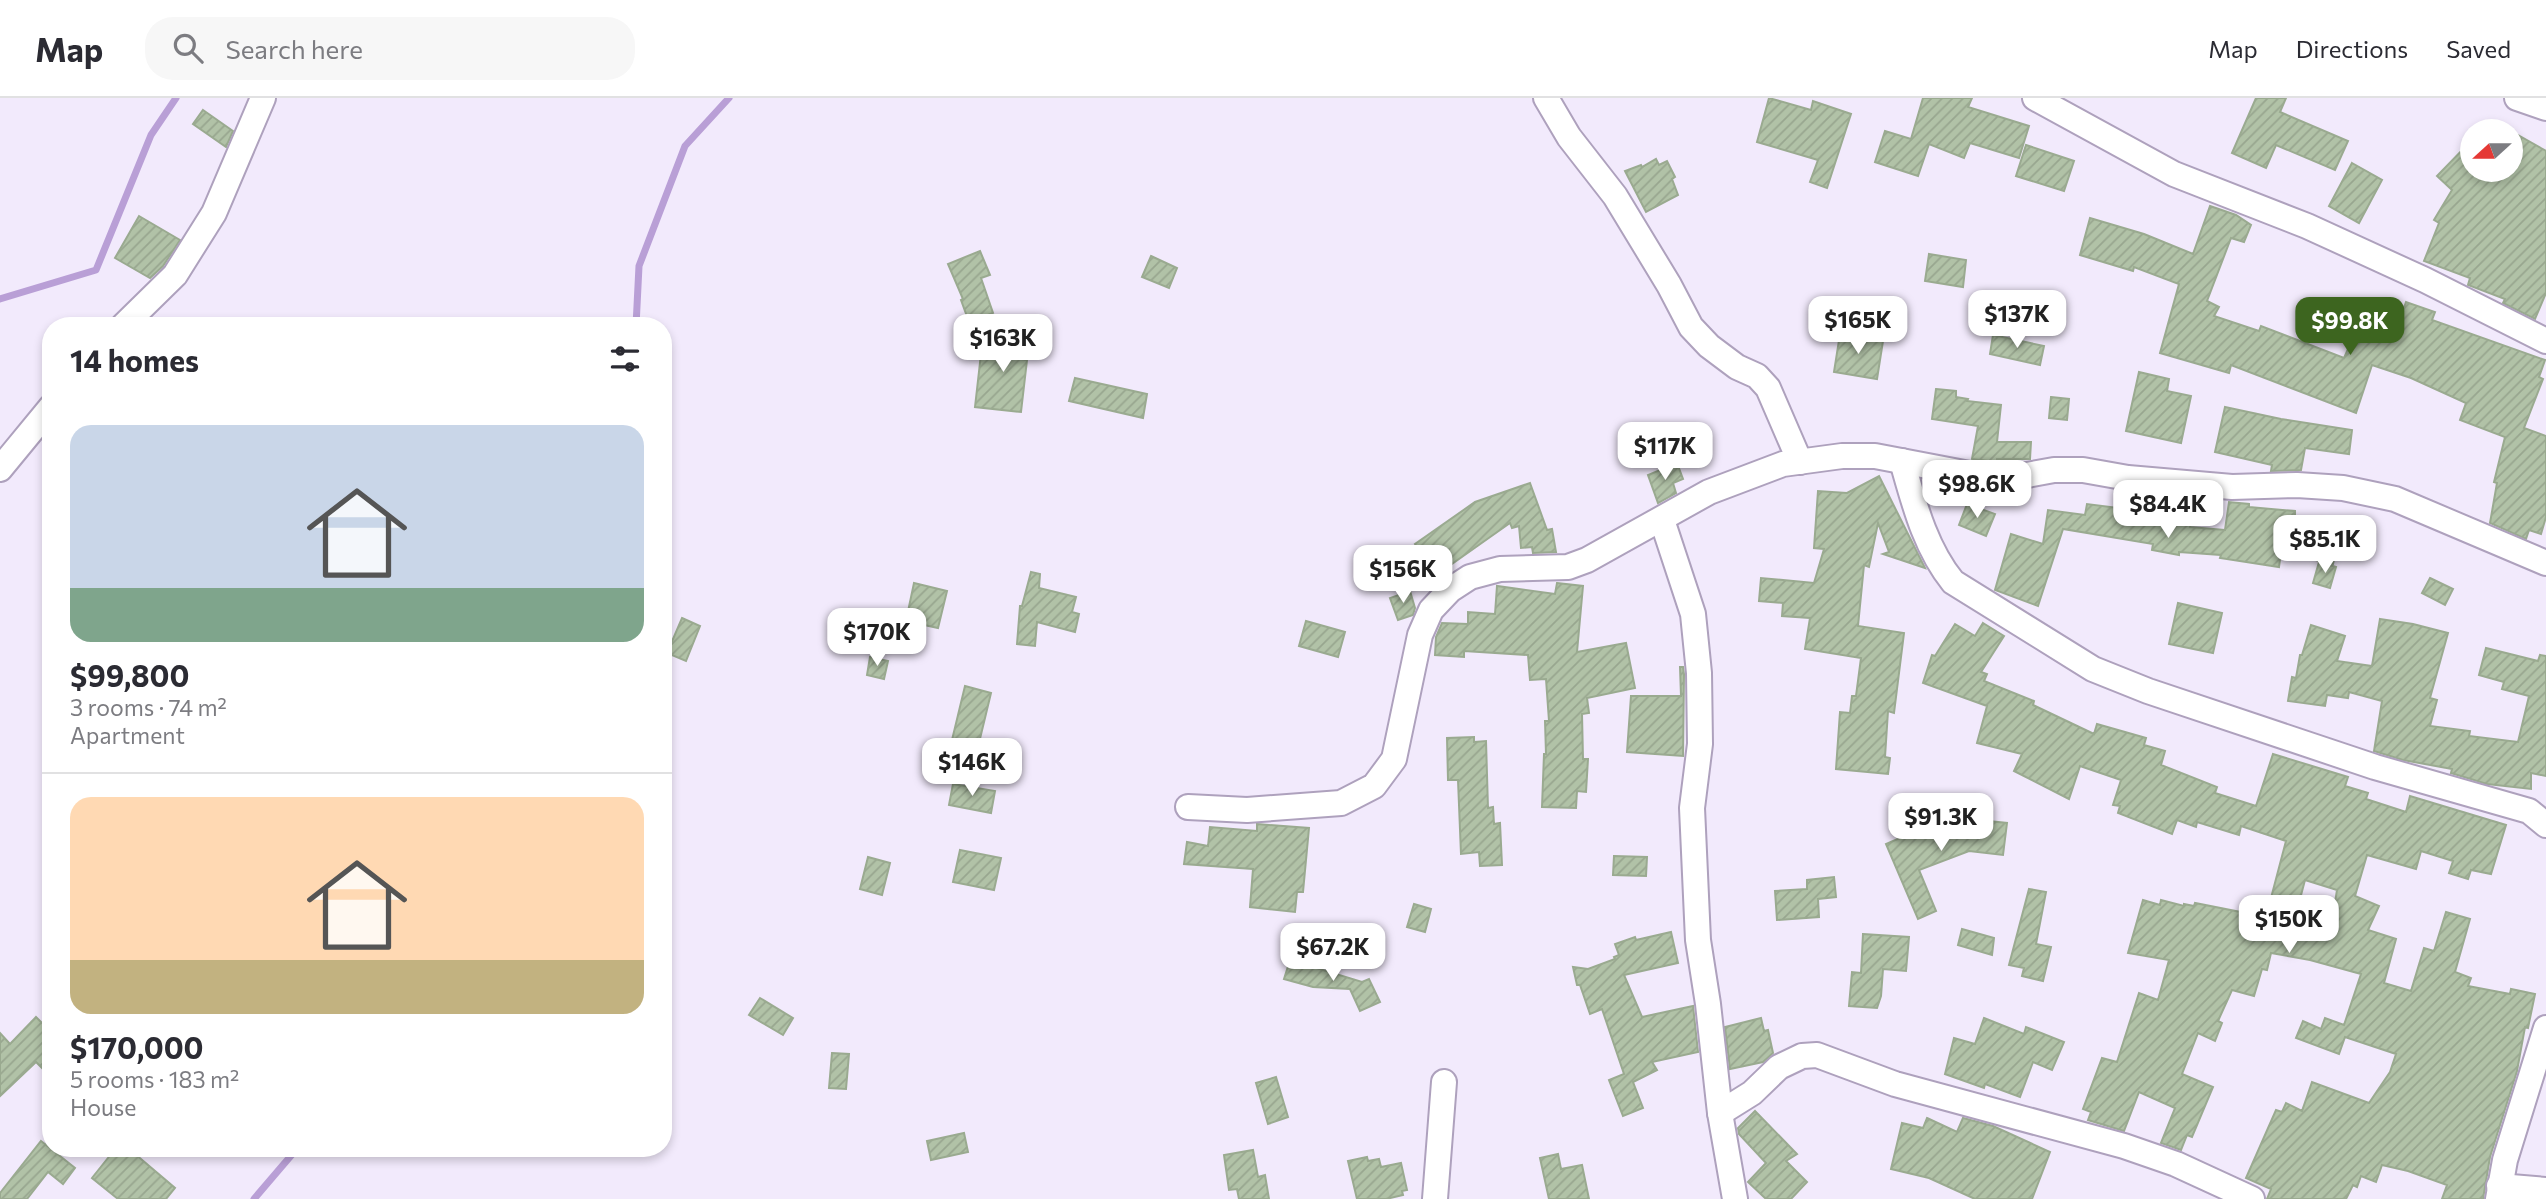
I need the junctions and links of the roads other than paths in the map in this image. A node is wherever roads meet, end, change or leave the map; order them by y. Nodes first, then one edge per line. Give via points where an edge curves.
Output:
1 (263, 98) edge
2 (1546, 98) edge
3 (2035, 98) edge
4 (2517, 98) edge
5 (2546, 108) edge
6 (132, 317) edge
7 (2546, 341) edge
8 (42, 418) edge
9 (1902, 461) junction
10 (1800, 462) junction
11 (0, 470) edge
12 (1662, 520) junction
13 (2546, 564) edge
14 (1188, 807) dead end
15 (2546, 825) edge
16 (2546, 1028) edge
17 (1444, 1082) dead end
18 (1720, 1113) junction
19 (2546, 1190) edge
20 (2499, 1193) edge
21 (1435, 1199) edge
22 (1735, 1199) edge
23 (2252, 1199) edge

1 - 6 street via 214,214 175,275
2 - 10 street via 1615,197 1691,327 1709,346 1768,388
3 - 7 street via 2174,174 2307,226
4 - 5 street
8 - 11 street
9 - 10 street via 1842,456
9 - 13 street via 1980,476 2016,477 2063,470 2232,487 2343,488 2395,499
9 - 15 street via 1930,544 1953,582 2093,669 2375,767 2529,811
10 - 12 street via 1709,492
12 - 14 street via 1568,567 1500,569 1450,590 1431,610 1420,635 1394,758 1374,786 1340,803 1247,810
12 - 18 street via 1693,614 1699,673 1700,744 1692,808 1696,919
16 - 20 street
17 - 21 street
18 - 22 street
18 - 23 street via 1752,1093 1779,1067 1802,1056 1817,1055 1895,1084 2124,1146
19 - 20 street

